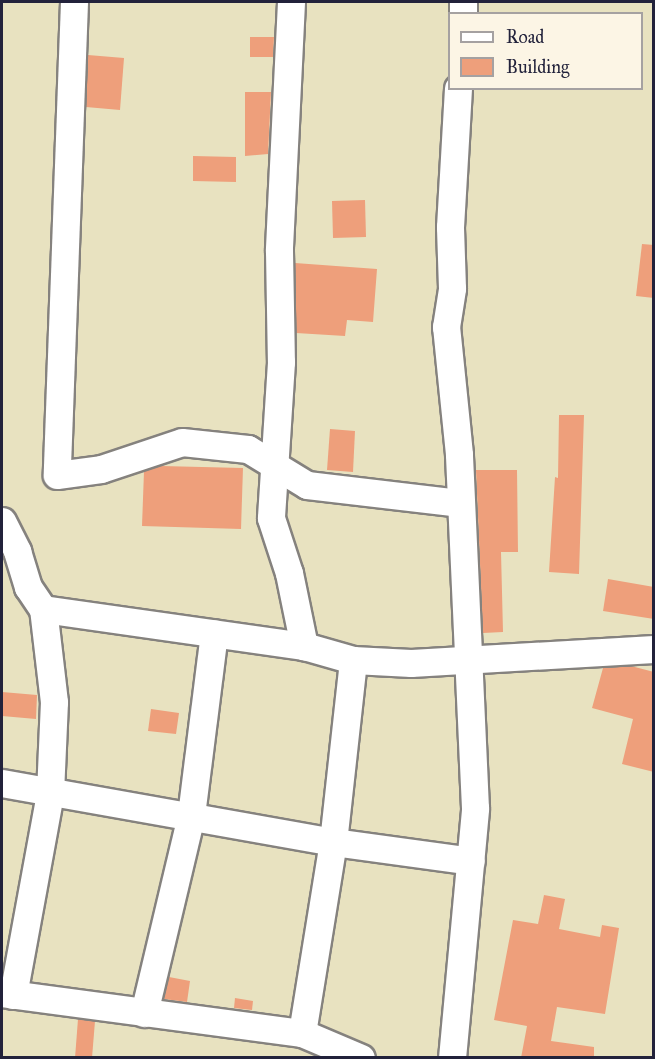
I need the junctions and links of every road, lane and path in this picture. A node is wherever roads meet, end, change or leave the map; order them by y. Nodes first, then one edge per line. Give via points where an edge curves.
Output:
1 (74, 2) edge
2 (291, 2) edge
3 (458, 90) edge
4 (275, 463) junction
5 (461, 503) junction
6 (2, 521) edge
7 (43, 609) junction
8 (214, 633) junction
9 (304, 646) junction
10 (654, 649) edge
11 (471, 657) junction
12 (354, 660) junction
13 (2, 783) edge
14 (50, 793) junction
15 (191, 815) junction
16 (333, 842) junction
17 (471, 861) junction
18 (7, 994) edge
19 (144, 1013) junction
20 (302, 1033) junction
21 (361, 1058) edge
22 (452, 1058) edge

1 - 4 street via 57,476 101,469 182,442 248,449
2 - 4 street via 279,251 281,362
3 - 5 street via 450,227 452,288 446,327
4 - 5 street via 308,485
4 - 9 street via 271,518
5 - 11 street
6 - 7 street via 28,587
7 - 8 street
7 - 14 street via 54,712
8 - 9 street
8 - 15 street
9 - 12 street
10 - 11 street
11 - 12 street via 411,663
11 - 17 street via 475,808
12 - 16 street
13 - 14 street
14 - 15 street
14 - 18 street
15 - 16 street
15 - 19 street
16 - 17 street
16 - 20 street
17 - 22 street
18 - 19 street
19 - 20 street
20 - 21 street

